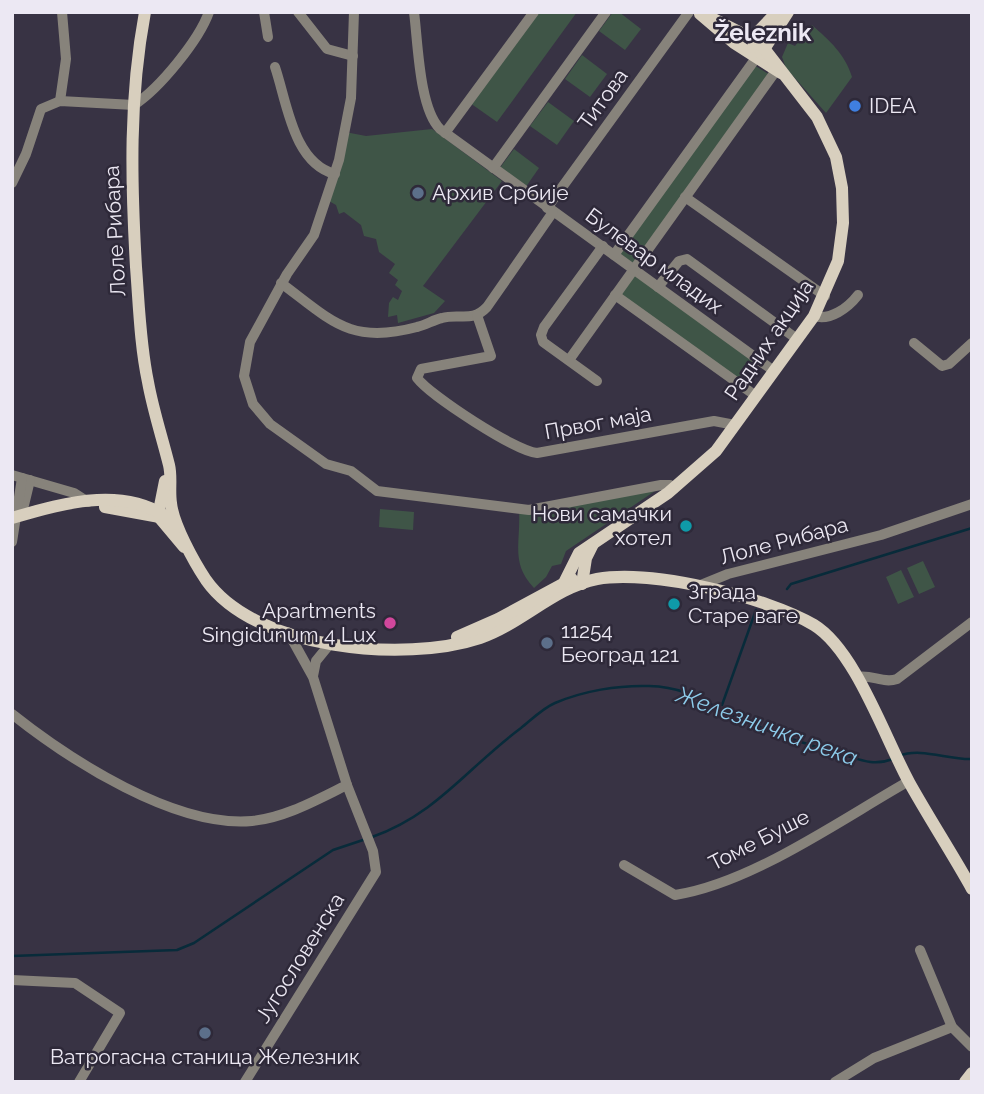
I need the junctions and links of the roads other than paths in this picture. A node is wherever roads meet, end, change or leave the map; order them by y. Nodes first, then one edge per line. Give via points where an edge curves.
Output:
1 (62, 12) edge
2 (145, 12) edge
3 (209, 12) edge
4 (264, 12) edge
5 (298, 12) edge
6 (354, 12) edge
7 (414, 12) edge
8 (534, 12) edge
9 (606, 12) edge
10 (689, 12) edge
11 (699, 12) edge
12 (780, 13) edge
13 (724, 22) junction
14 (268, 37) dead end
15 (755, 38) junction
16 (759, 55) junction
17 (353, 56) junction
18 (275, 67) dead end
19 (778, 73) junction
20 (60, 101) junction
21 (132, 105) junction
22 (445, 133) junction
23 (493, 168) junction
24 (335, 174) junction
25 (12, 183) edge
26 (685, 197) junction
27 (550, 210) junction
28 (603, 246) junction
29 (614, 255) junction
30 (634, 269) junction
31 (282, 283) junction
32 (658, 287) junction
33 (615, 295) junction
34 (858, 295) dead end
35 (825, 296) junction
36 (477, 315) junction
37 (814, 316) junction
38 (797, 339) junction
39 (914, 343) dead end
40 (972, 343) edge
41 (569, 360) junction
42 (774, 371) junction
43 (597, 381) dead end
44 (756, 396) junction
45 (735, 425) junction
46 (21, 478) edge
47 (674, 489) junction
48 (88, 502) junction
49 (972, 504) edge
50 (167, 515) junction
51 (14, 518) edge
52 (12, 542) edge
53 (582, 577) junction
54 (701, 585) junction
55 (972, 622) edge
56 (289, 632) junction
57 (329, 645) junction
58 (313, 677) junction
59 (857, 677) junction
60 (12, 714) edge
61 (906, 775) junction
62 (347, 785) junction
63 (624, 864) dead end
64 (972, 889) edge
65 (920, 950) dead end
66 (12, 980) edge
67 (952, 1027) junction
68 (972, 1046) edge
69 (972, 1073) edge
70 (79, 1082) edge
71 (245, 1082) edge
72 (835, 1082) edge
73 (965, 1082) edge

1 - 20 street via 66,59
2 - 21 main road, Лоле Рибара
3 - 21 street via 203,27 164,77
4 - 14 street
5 - 17 street via 327,49
6 - 17 street
7 - 22 street, Булевар младих via 425,90 433,120
8 - 22 street
9 - 23 street
10 - 27 street, Титова
11 - 13 main road, Радних акција
11 - 16 main road, Радних акција
12 - 13 main road via 750,26
12 - 15 main road
12 - 16 main road
13 - 15 main road, Радних акција
15 - 16 main road
16 - 19 main road, Радних акција
16 - 29 street
17 - 24 street via 350,106
18 - 24 street via 296,135 314,163
19 - 26 street
19 - 35 main road, Радних акција via 814,111 838,167 843,232
20 - 21 street
20 - 25 street via 39,113 32,141
21 - 50 main road, Лоле Рибара via 131,183 139,315 148,385 170,475
22 - 23 street, Булевар младих
23 - 27 street, Булевар младих
24 - 31 street via 314,234
26 - 30 street
26 - 35 street
27 - 28 street, Булевар младих
27 - 36 street, Титова via 487,307
28 - 29 street, Булевар младих
28 - 41 street via 541,331 543,342
29 - 30 street, Булевар младих
30 - 32 street, Булевар младих
30 - 33 street
31 - 36 street via 342,327 368,335
31 - 47 street via 246,352 244,376 250,400 270,424 330,467 351,471 374,490 529,510 661,485
32 - 38 street via 678,261 687,259
32 - 42 street, Булевар младих
33 - 41 street
33 - 44 street
34 - 37 street via 833,314
35 - 37 main road, Радних акција
36 - 45 street, Првог маја via 491,356 421,369 416,375 487,429 529,452 714,421
37 - 38 main road, Радних акција
38 - 42 main road, Радних акција
39 - 40 street via 942,366
41 - 43 street
42 - 44 main road, Радних акција
44 - 45 main road, Радних акција
45 - 47 main road, Радних акција via 706,462
46 - 48 street via 74,492
46 - 51 street via 24,505
47 - 53 main road, Радних акција via 579,553
48 - 50 main road
48 - 51 main road
49 - 54 street, Лоле Рибара via 881,535
50 - 56 main road, Лоле Рибара via 224,600
51 - 52 street
53 - 54 main road, Лоле Рибара
53 - 57 main road, Лоле Рибара via 504,629 474,640 398,650
54 - 59 main road via 812,624 836,642
55 - 59 street via 897,679 886,682
56 - 57 main road, Лоле Рибара
56 - 58 street
57 - 58 street via 316,661
58 - 62 street
59 - 61 main road
60 - 62 street via 63,752 138,793 176,808 232,821 278,815
61 - 63 street, Томе Буше via 739,876 689,893 675,895
61 - 64 main road
62 - 71 street, Југословенска via 376,872
65 - 67 street
66 - 70 street via 75,983 120,1013
67 - 68 street
67 - 72 street via 874,1058
69 - 73 main road

